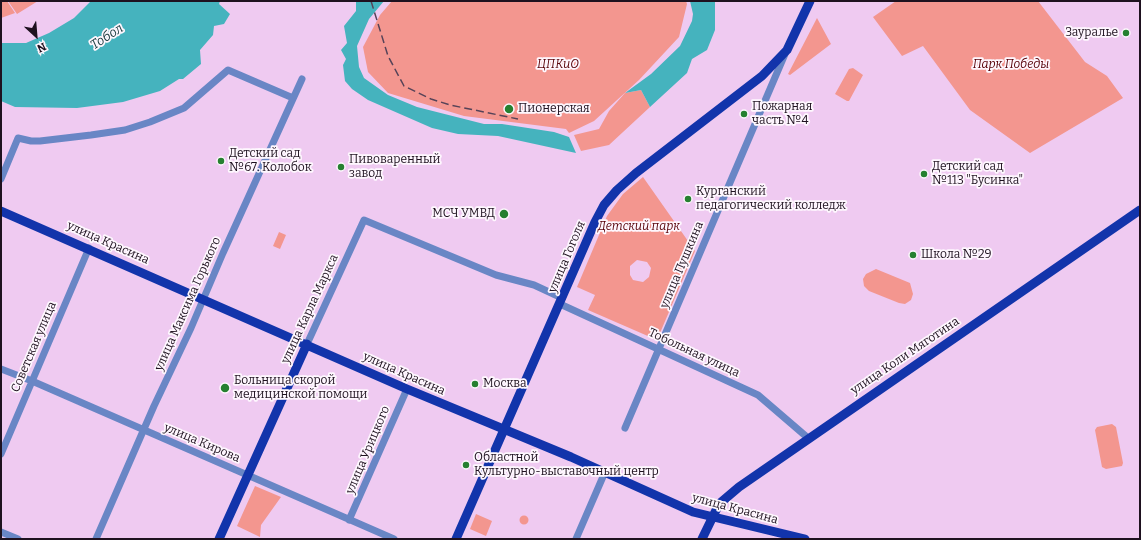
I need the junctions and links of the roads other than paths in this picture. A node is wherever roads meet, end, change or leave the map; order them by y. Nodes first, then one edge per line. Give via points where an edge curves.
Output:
1 (810, 1) edge
2 (787, 50) junction
3 (302, 79) dead end
4 (293, 98) junction
5 (1, 179) edge
6 (1140, 210) edge
7 (1, 211) edge
8 (364, 220) joint
9 (89, 248) junction
10 (204, 299) junction
11 (561, 301) junction
12 (307, 344) junction
13 (659, 348) junction
14 (1, 369) edge
15 (32, 381) junction
16 (407, 389) junction
17 (625, 428) dead end
18 (504, 430) junction
19 (143, 431) junction
20 (808, 438) junction
21 (1, 454) edge
22 (605, 472) junction
23 (249, 475) junction
24 (711, 517) junction
25 (349, 520) junction
26 (1, 532) edge
27 (18, 539) edge
28 (96, 539) edge
29 (219, 539) edge
30 (394, 539) edge
31 (456, 539) edge
32 (576, 539) edge
33 (702, 539) edge
34 (805, 539) edge

1 - 2 main road, улица Пушкина
2 - 11 main road, улица Гоголя via 762,76 617,190 604,205 595,222
2 - 13 street, улица Пушкина
3 - 4 street, улица Максима Горького
4 - 5 street via 228,70 184,108 150,122 125,130 91,135 40,141 18,138
4 - 10 street, улица Максима Горького
6 - 20 main road, улица Коли Мяготина
7 - 9 main road, улица Красина
8 - 11 street, Тобольная улица via 496,275 534,285
8 - 12 street, улица Карла Маркса
9 - 10 main road, улица Красина
9 - 15 street, Советская улица
10 - 12 main road, улица Красина
10 - 19 street, улица Максима Горького
11 - 13 street, Тобольная улица
11 - 18 main road, улица Гоголя
12 - 16 main road, улица Красина
12 - 23 main road, улица Карла Маркса
13 - 17 street, улица Пушкина
13 - 20 street, Тобольная улица via 758,395
14 - 15 street, улица Кирова
15 - 19 street, улица Кирова
15 - 21 street, Советская улица
16 - 18 main road, улица Красина
16 - 25 street, улица Урицкого
18 - 22 main road, улица Красина
18 - 31 main road, улица Гоголя
19 - 23 street, улица Кирова
19 - 28 street, улица Максима Горького
20 - 24 main road, улица Коли Мяготина via 734,491 719,504
22 - 24 main road, улица Красина via 693,512
22 - 32 street
23 - 25 street, улица Кирова
23 - 29 main road, улица Карла Маркса
24 - 33 main road, улица Коли Мяготина
24 - 34 main road, улица Красина
25 - 30 street, улица Кирова
26 - 27 street

